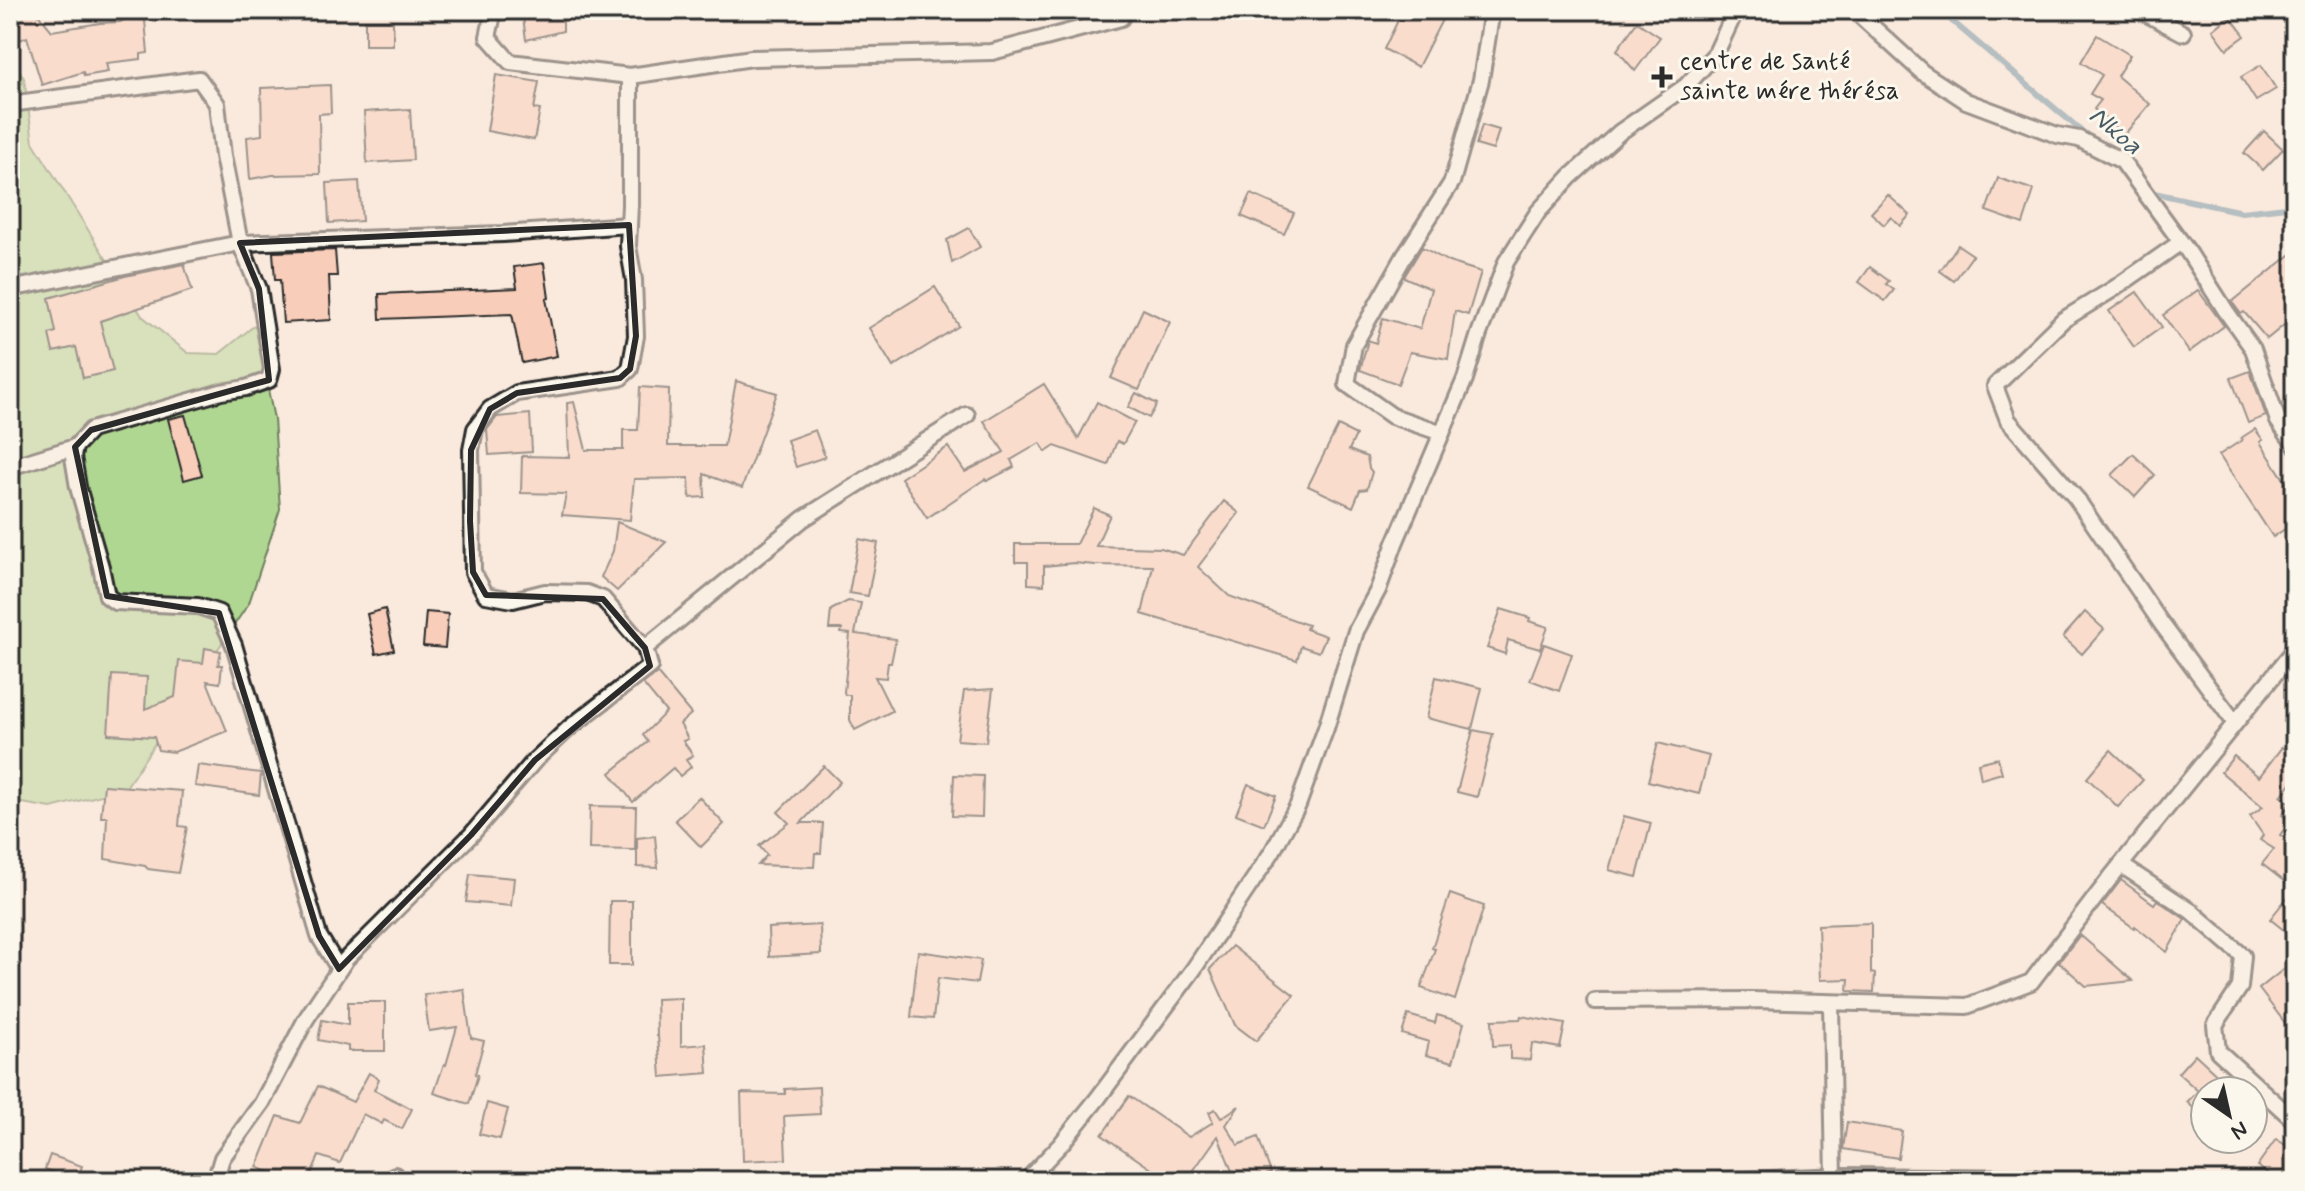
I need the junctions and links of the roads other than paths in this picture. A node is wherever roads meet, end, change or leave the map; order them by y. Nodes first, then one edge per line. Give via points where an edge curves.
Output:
1 (494, 10) edge
2 (1124, 10) edge
3 (1492, 10) edge
4 (1736, 10) edge
5 (1854, 10) edge
6 (2139, 10) edge
7 (2183, 33) dead end
8 (630, 76) junction
9 (10, 104) edge
10 (629, 225) junction
11 (2181, 242) junction
12 (240, 243) junction
13 (10, 289) edge
14 (967, 415) dead end
15 (1442, 433) junction
16 (2295, 445) edge
17 (75, 447) junction
18 (10, 467) edge
19 (645, 648) junction
20 (2295, 649) edge
21 (2235, 723) junction
22 (2121, 865) junction
23 (339, 969) junction
24 (1595, 1001) dead end
25 (1831, 1003) junction
26 (2295, 1121) edge
27 (1834, 1178) edge
28 (2036, 1178) dead end
29 (215, 1181) edge
30 (1026, 1181) edge
31 (1720, 1181) edge

1 - 8 street via 488,37 510,62
2 - 8 street via 1121,18 992,52 752,58
3 - 15 street via 1481,80 1452,182 1354,345 1347,384 1392,416
4 - 15 street via 1716,53 1686,86 1620,132 1538,212 1506,262
5 - 11 street via 1922,72 1966,101 2079,139 2122,161
6 - 7 street
8 - 10 street
9 - 12 street via 199,79 217,104
10 - 12 street
10 - 19 street via 636,336 630,369 620,378 517,393 490,409 475,429 471,450 470,521 473,572 486,595 513,600 545,592 587,593 603,599
11 - 16 street via 2253,349 2278,421
11 - 21 street via 2063,320 1995,386 2008,420 2076,498
12 - 13 street
12 - 17 street via 259,289 272,369 269,380 91,430
14 - 19 street via 803,519
15 - 30 street via 1356,631 1298,805 1193,970 1061,1144
17 - 18 street
17 - 23 street via 78,487 107,596 115,602 198,606 219,613 234,645 319,936
19 - 23 street via 650,666 535,760 471,835
20 - 21 street
21 - 22 street
22 - 25 street via 2031,982 1967,1006
22 - 26 street via 2191,911 2243,956 2240,987 2215,1025 2218,1051
23 - 29 street via 262,1103 222,1158
24 - 25 street
25 - 27 street
27 - 28 street
27 - 31 street

